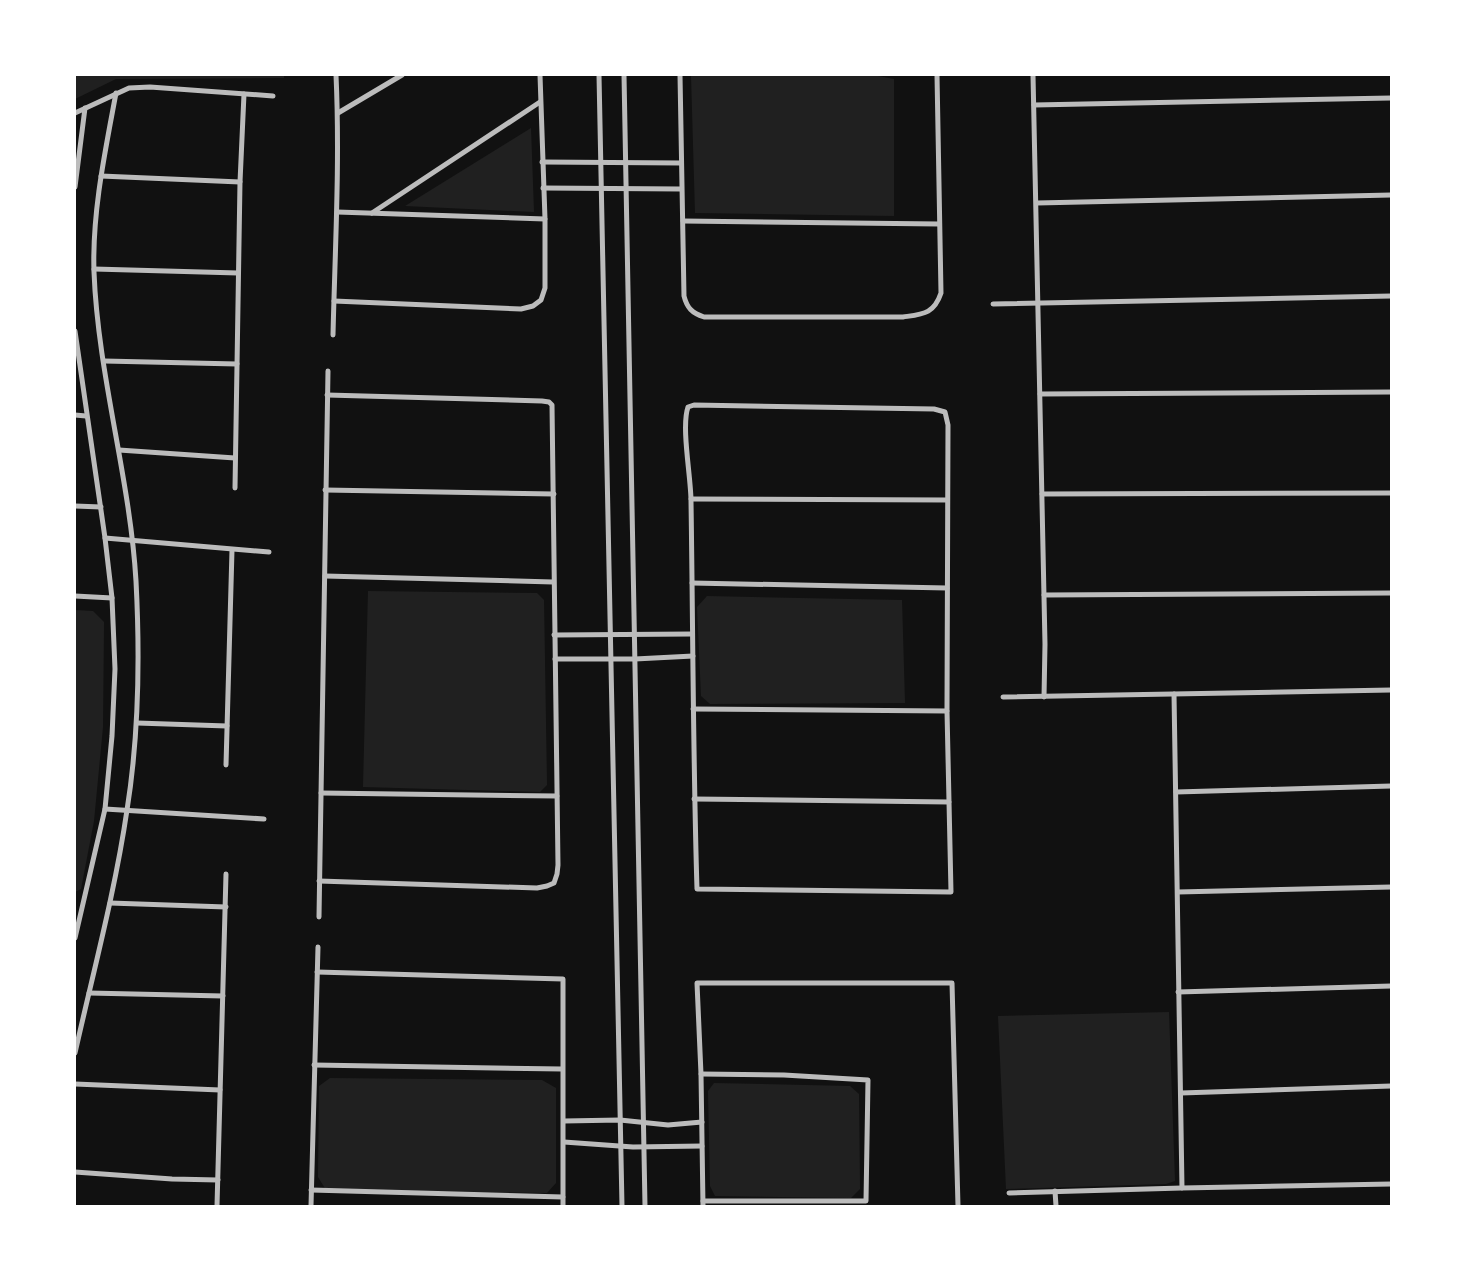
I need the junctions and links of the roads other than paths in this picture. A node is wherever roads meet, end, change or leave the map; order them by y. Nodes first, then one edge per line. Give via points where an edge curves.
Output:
1 (336, 75) edge
2 (402, 75) edge
3 (540, 75) edge
4 (599, 75) edge
5 (624, 75) edge
6 (680, 75) edge
7 (937, 75) edge
8 (1033, 75) edge
9 (116, 94) junction
10 (244, 94) junction
11 (273, 96) dead end
12 (1391, 98) edge
13 (540, 102) junction
14 (1034, 105) junction
15 (85, 108) junction
16 (75, 113) edge
17 (338, 113) junction
18 (542, 162) junction
19 (601, 162) junction
20 (626, 162) junction
21 (681, 163) junction
22 (101, 176) junction
23 (240, 182) junction
24 (75, 187) edge
25 (543, 188) junction
26 (602, 188) junction
27 (627, 188) junction
28 (681, 189) junction
29 (1391, 194) edge
30 (1037, 203) junction
31 (337, 212) junction
32 (372, 213) junction
33 (545, 219) junction
34 (683, 221) junction
35 (939, 224) junction
36 (94, 269) junction
37 (238, 273) junction
38 (1391, 296) edge
39 (334, 301) junction
40 (993, 304) dead end
41 (1039, 304) junction
42 (75, 331) edge
43 (333, 335) dead end
44 (104, 361) junction
45 (237, 364) junction
46 (328, 372) dead end
47 (1391, 392) edge
48 (1040, 394) junction
49 (327, 395) junction
50 (75, 415) edge
51 (86, 416) junction
52 (119, 450) junction
53 (235, 458) junction
54 (234, 488) dead end
55 (325, 490) junction
56 (1391, 493) edge
57 (554, 494) junction
58 (1042, 494) junction
59 (691, 498) junction
60 (947, 500) junction
61 (75, 506) edge
62 (101, 507) junction
63 (105, 538) junction
64 (132, 541) junction
65 (232, 550) junction
66 (269, 552) dead end
67 (325, 576) junction
68 (553, 582) junction
69 (692, 584) junction
70 (947, 588) junction
71 (1391, 593) edge
72 (1044, 595) junction
73 (75, 596) edge
74 (112, 598) junction
75 (692, 634) junction
76 (554, 635) junction
77 (610, 635) junction
78 (634, 635) junction
79 (693, 656) junction
80 (555, 659) junction
81 (611, 659) junction
82 (635, 659) junction
83 (1391, 690) edge
84 (1174, 694) junction
85 (1004, 697) dead end
86 (1044, 697) junction
87 (693, 709) junction
88 (948, 711) junction
89 (136, 723) junction
90 (228, 726) junction
91 (226, 765) dead end
92 (1391, 786) edge
93 (1176, 792) junction
94 (321, 793) junction
95 (557, 796) junction
96 (694, 799) junction
97 (949, 802) junction
98 (105, 809) junction
99 (127, 810) junction
100 (264, 820) dead end
101 (226, 874) dead end
102 (319, 880) junction
103 (1391, 886) edge
104 (1178, 892) junction
105 (75, 902) edge
106 (110, 902) junction
107 (83, 903) junction
108 (226, 907) junction
109 (319, 917) dead end
110 (75, 938) edge
111 (318, 947) dead end
112 (317, 972) junction
113 (1391, 986) edge
114 (1178, 992) junction
115 (89, 993) junction
116 (223, 996) junction
117 (75, 1053) edge
118 (314, 1065) junction
119 (562, 1069) junction
120 (701, 1074) junction
121 (75, 1084) edge
122 (1391, 1086) edge
123 (220, 1090) junction
124 (1181, 1093) junction
125 (620, 1120) junction
126 (564, 1121) junction
127 (644, 1122) junction
128 (702, 1122) junction
129 (564, 1142) junction
130 (702, 1146) junction
131 (620, 1147) junction
132 (644, 1147) junction
133 (75, 1172) edge
134 (218, 1180) junction
135 (1391, 1184) edge
136 (1182, 1188) junction
137 (311, 1190) junction
138 (1055, 1191) junction
139 (1009, 1193) dead end
140 (563, 1196) junction
141 (703, 1203) edge
142 (218, 1206) edge
143 (311, 1206) edge
144 (563, 1206) edge
145 (622, 1206) edge
146 (645, 1206) edge
147 (958, 1206) edge
148 (1056, 1206) edge

1 - 17 street
2 - 17 street
3 - 13 street
4 - 19 street
5 - 20 street
6 - 21 street
7 - 35 street
8 - 14 street
9 - 10 street via 129,88 150,86
9 - 15 street
9 - 22 street
10 - 11 street
10 - 23 street
12 - 14 street
13 - 18 street
13 - 32 street
14 - 30 street
15 - 16 street
15 - 24 street
17 - 31 street
18 - 19 street
18 - 25 street
19 - 20 street
19 - 26 street
20 - 21 street
20 - 27 street
21 - 28 street
22 - 23 street
22 - 36 street
23 - 37 street
25 - 26 street
25 - 33 street
26 - 27 street
26 - 77 street
27 - 28 street
27 - 78 street
28 - 34 street
29 - 30 street
30 - 41 street
31 - 32 street
31 - 39 street
32 - 33 street
33 - 39 street via 545,288 533,306 521,309
34 - 35 street
34 - 35 street via 684,296 694,313 704,316 903,317 923,314 934,308 941,293
36 - 37 street
36 - 44 street
37 - 45 street
38 - 41 street
39 - 43 street
40 - 41 street
41 - 48 street
42 - 51 street
44 - 45 street
44 - 52 street
45 - 53 street
46 - 49 street
47 - 48 street
48 - 58 street
49 - 55 street
49 - 57 street via 548,402 552,405 553,415
50 - 51 street
51 - 62 street
52 - 53 street
52 - 64 street
53 - 54 street
55 - 57 street
55 - 67 street
56 - 58 street
57 - 68 street
58 - 72 street
59 - 60 street
59 - 60 street via 686,417 688,407 694,405 940,410 945,412 948,420
59 - 69 street
60 - 70 street
61 - 62 street
62 - 63 street
63 - 64 street
63 - 74 street
64 - 65 street
64 - 89 street via 136,599
65 - 66 street
65 - 90 street
67 - 68 street
67 - 94 street
68 - 76 street
69 - 70 street
69 - 75 street
70 - 88 street
71 - 72 street
72 - 86 street
73 - 74 street
74 - 98 street via 114,699
75 - 78 street
75 - 79 street
76 - 77 street
76 - 80 street
77 - 78 street
77 - 81 street
78 - 82 street
79 - 82 street
79 - 87 street
80 - 81 street
80 - 95 street
81 - 82 street
81 - 125 street
82 - 127 street
83 - 84 street
84 - 86 street
84 - 93 street
85 - 86 street
87 - 88 street
87 - 96 street
88 - 97 street
89 - 90 street
89 - 99 street
90 - 91 street
92 - 93 street
93 - 104 street
94 - 95 street
94 - 102 street
95 - 102 street via 557,874 554,883 547,886
96 - 97 street
96 - 97 street via 697,889 754,890 951,892
98 - 99 street
98 - 107 street
99 - 100 street
99 - 106 street
101 - 108 street
102 - 109 street
103 - 104 street
104 - 114 street
105 - 107 street
106 - 108 street
106 - 115 street
107 - 110 street
108 - 116 street
111 - 112 street
112 - 118 street
112 - 119 street via 563,979
113 - 114 street
114 - 124 street
115 - 116 street
115 - 117 street
116 - 123 street
118 - 119 street
118 - 137 street
119 - 126 street
120 - 128 street
120 - 141 street via 868,1080 866,1201
120 - 147 street via 697,983 952,983
121 - 123 street
122 - 124 street
123 - 134 street
124 - 136 street
125 - 126 street
125 - 127 street
125 - 131 street
126 - 129 street
127 - 128 street via 679,1125
127 - 132 street
128 - 130 street
129 - 131 street
129 - 140 street
130 - 132 street
130 - 141 street
131 - 132 street
131 - 145 street
132 - 146 street
133 - 134 street via 172,1180
134 - 142 street
135 - 136 street
136 - 138 street
137 - 140 street
137 - 143 street
138 - 139 street
138 - 148 street
140 - 144 street

